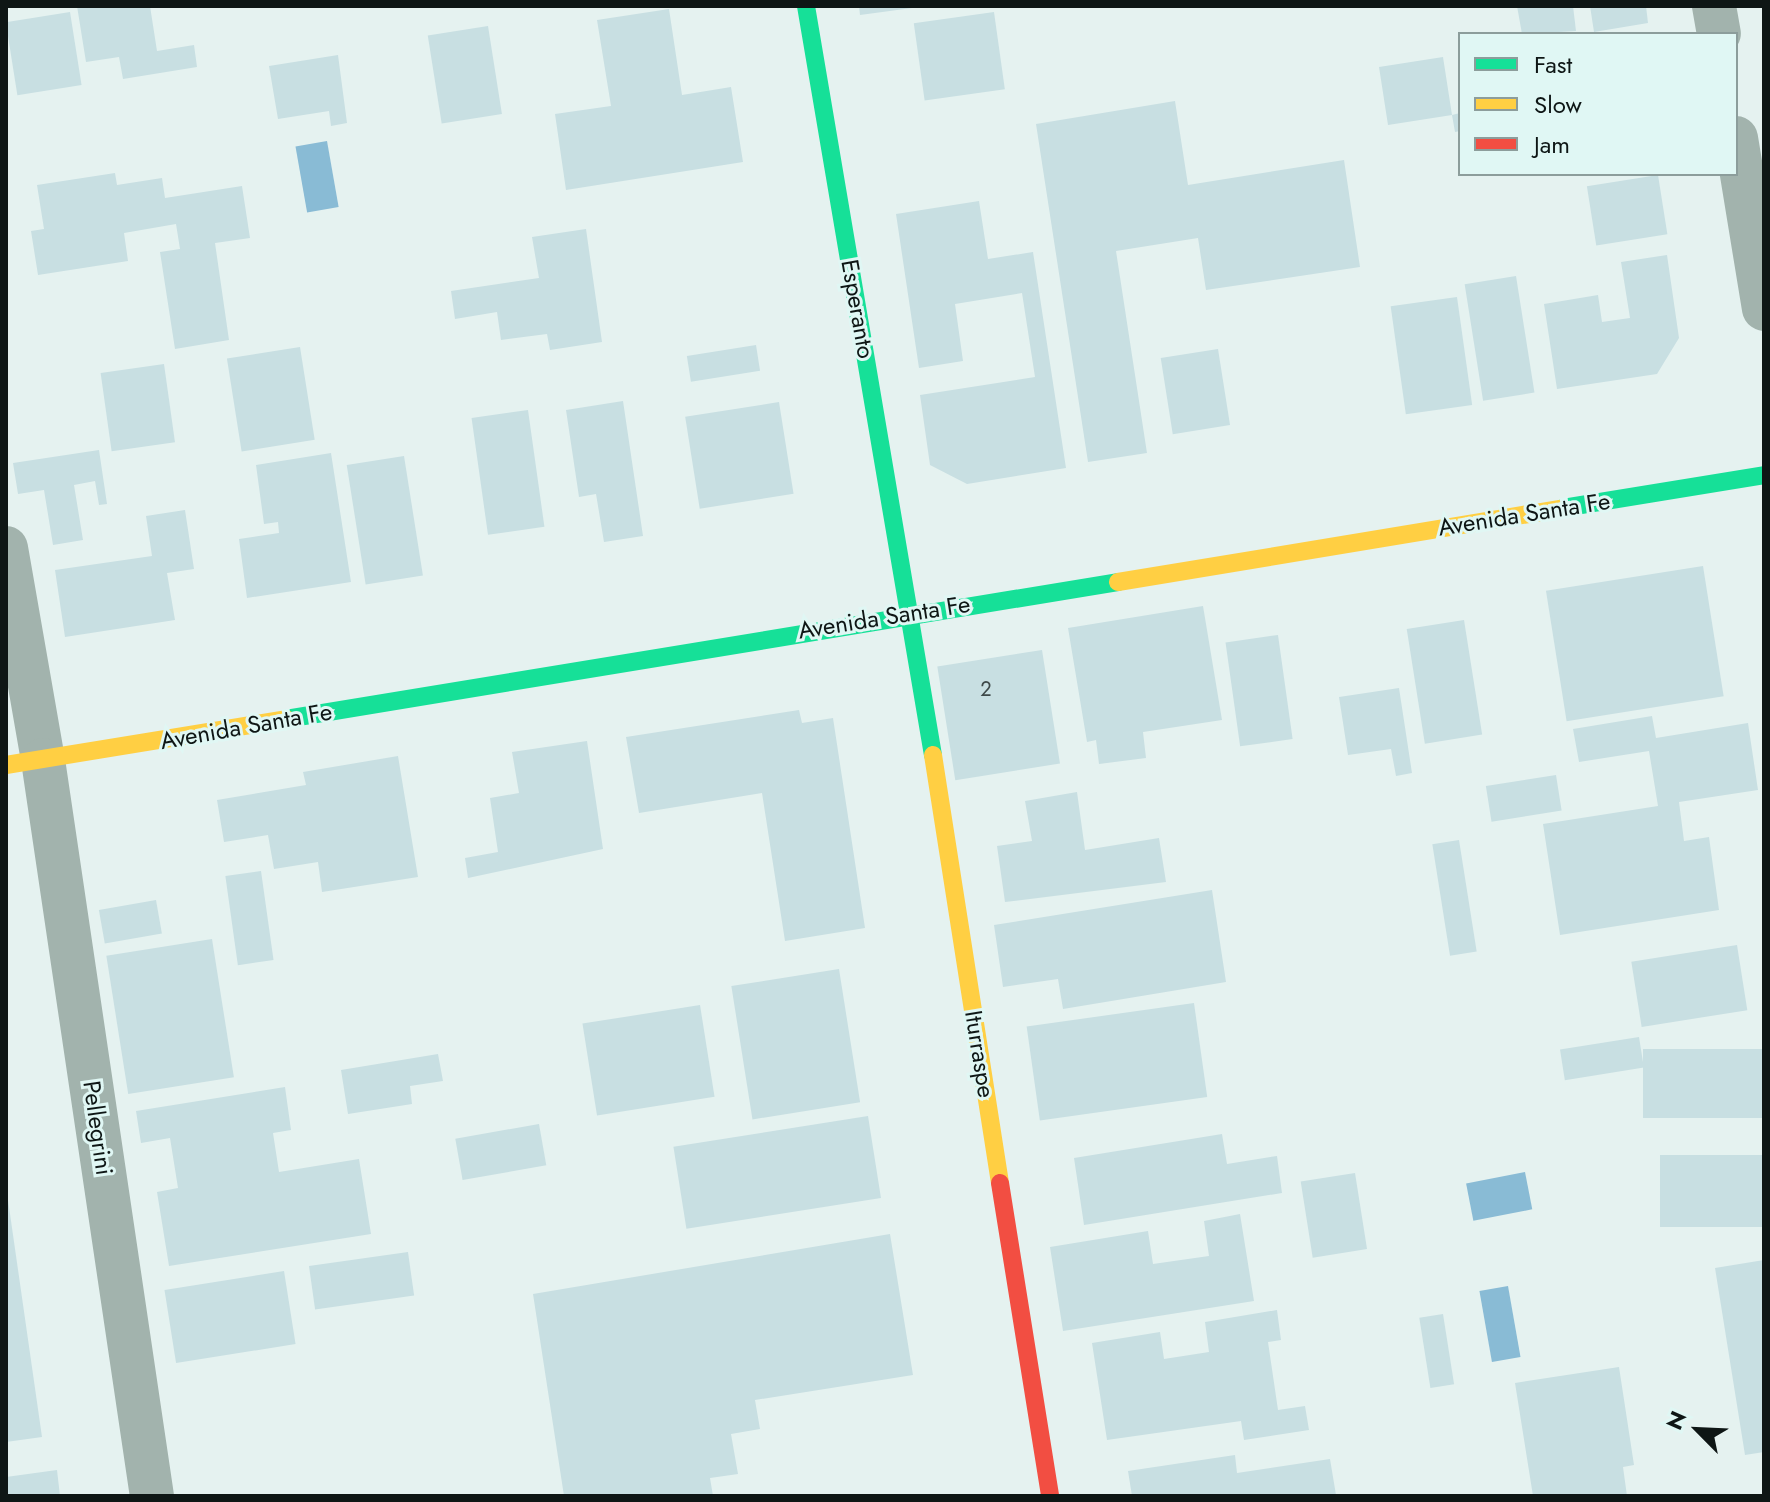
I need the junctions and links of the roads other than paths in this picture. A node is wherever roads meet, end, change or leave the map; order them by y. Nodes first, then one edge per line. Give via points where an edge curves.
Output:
1 (806, 6) edge
2 (1714, 6) edge
3 (1719, 32) edge
4 (1738, 150) edge
5 (1764, 309) edge
6 (1764, 475) edge
7 (6, 548) edge
8 (910, 612) junction
9 (25, 763) edge
10 (152, 1496) edge
11 (1050, 1496) edge

1 - 8 main road, Esperanto
2 - 3 street
4 - 5 street
6 - 8 main road, Avenida Santa Fe
7 - 9 street, Pellegrini
8 - 9 main road, Avenida Santa Fe
8 - 11 main road, Iturraspe
9 - 10 street, Pellegrini

